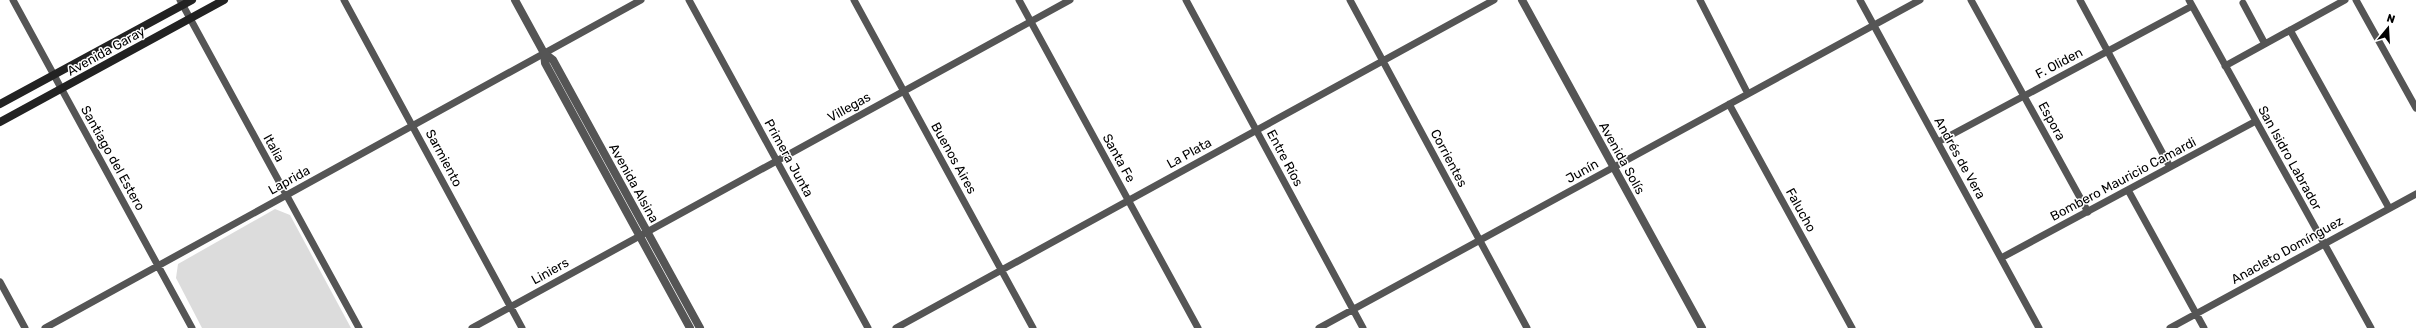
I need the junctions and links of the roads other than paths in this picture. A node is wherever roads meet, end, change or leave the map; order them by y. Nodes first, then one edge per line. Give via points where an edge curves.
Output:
1 (13, 0) edge
2 (192, 0) edge
3 (224, 0) edge
4 (344, 0) edge
5 (515, 0) edge
6 (641, 0) edge
7 (689, 0) edge
8 (854, 0) edge
9 (1019, 0) edge
10 (1070, 0) edge
11 (1186, 0) edge
12 (1350, 0) edge
13 (1494, 0) edge
14 (1522, 0) edge
15 (1700, 0) edge
16 (1860, 0) edge
17 (1920, 0) edge
18 (1971, 0) edge
19 (2080, 0) edge
20 (2345, 0) edge
21 (2356, 0) edge
22 (182, 2) edge
23 (2190, 3) edge
24 (2243, 3) dead end
25 (190, 18) junction
26 (1031, 21) junction
27 (1874, 25) junction
28 (2290, 30) junction
29 (2265, 44) junction
30 (2107, 51) junction
31 (544, 53) junction
32 (1383, 61) junction
33 (2225, 66) junction
34 (54, 75) junction
35 (62, 89) junction
36 (904, 91) junction
37 (1748, 94) junction
38 (2024, 96) junction
39 (0, 104) edge
40 (1729, 104) junction
41 (2416, 108) edge
42 (2256, 121) junction
43 (0, 122) edge
44 (412, 126) junction
45 (1256, 130) junction
46 (1938, 142) junction
47 (777, 161) junction
48 (1614, 167) junction
49 (2170, 167) junction
50 (2128, 190) junction
51 (2416, 194) edge
52 (287, 195) junction
53 (1129, 200) junction
54 (2389, 208) junction
55 (2088, 212) junction
56 (644, 234) junction
57 (1480, 240) junction
58 (2324, 244) junction
59 (2001, 258) junction
60 (158, 266) junction
61 (1002, 270) junction
62 (0, 282) edge
63 (511, 307) junction
64 (1353, 309) junction
65 (2196, 314) junction
66 (25, 328) edge
67 (45, 328) edge
68 (192, 328) edge
69 (359, 328) edge
70 (472, 328) edge
71 (522, 328) edge
72 (690, 328) edge
73 (700, 328) edge
74 (868, 328) edge
75 (896, 328) edge
76 (1033, 328) edge
77 (1198, 328) edge
78 (1319, 328) edge
79 (1363, 328) edge
80 (1527, 328) edge
81 (1702, 328) edge
82 (1852, 328) edge
83 (2039, 328) edge
84 (2170, 328) edge
85 (2204, 328) edge
86 (2370, 328) edge

1 - 34 street, Santiago del Estero
2 - 22 main road, Avenida Garay
3 - 25 main road, Avenida Garay
4 - 44 street, Sarmiento
5 - 31 street, Avenida Alsina
6 - 31 street, Laprida
7 - 47 street, Primera Junta
8 - 36 street, Buenos Aires
9 - 26 street, Santa Fe
10 - 26 street, Villegas
11 - 45 street, Entre Ríos
12 - 32 street, Corrientes
13 - 32 street, La Plata
14 - 48 street, Avenida Solís
15 - 37 street
16 - 27 street, Andrés de Vera
17 - 27 street, Junín
18 - 38 street, Espora
19 - 30 street
20 - 28 street
21 - 41 street
22 - 25 street, Italia
22 - 34 main road, Avenida Garay
23 - 30 street, F. Oliden
23 - 33 street, San Isidro Labrador
24 - 29 street
25 - 35 main road, Avenida Garay
25 - 52 street, Italia
26 - 36 street, Villegas
26 - 53 street, Santa Fe
27 - 37 street, Junín
27 - 46 street, Andrés de Vera
28 - 29 street
28 - 54 street
29 - 33 street
30 - 38 street, F. Oliden
30 - 49 street
31 - 44 street, Laprida
31 - 56 street, Avenida Alsina via 553,60
32 - 45 street, La Plata
32 - 57 street, Corrientes
33 - 42 street, San Isidro Labrador
34 - 35 street, Santiago del Estero
34 - 39 main road, Avenida Garay
35 - 43 main road, Avenida Garay
35 - 60 street, Santiago del Estero
36 - 47 street, Villegas
36 - 61 street, Buenos Aires
37 - 40 street, Junín
38 - 46 street, F. Oliden
38 - 55 street, Espora
40 - 48 street, Junín
40 - 82 street, Falucho
42 - 49 street, Bombero Mauricio Camardi
42 - 58 street, San Isidro Labrador
44 - 52 street, Laprida
44 - 63 street, Sarmiento
45 - 53 street, La Plata
45 - 64 street, Entre Ríos
46 - 59 street, Andrés de Vera
47 - 56 street, Villegas
47 - 74 street, Primera Junta
48 - 57 street, Junín
48 - 81 street, Avenida Solís
49 - 50 street, Bombero Mauricio Camardi
50 - 55 street, Bombero Mauricio Camardi
50 - 65 street
51 - 54 street, Anacleto Domínguez
52 - 60 street, Laprida
52 - 69 street, Italia
53 - 61 street, La Plata
53 - 77 street, Santa Fe
54 - 58 street, Anacleto Domínguez
55 - 59 street, Bombero Mauricio Camardi
56 - 63 street, Liniers
56 - 72 street, Avenida Alsina
56 - 73 street, Avenida Alsina
57 - 64 street, Junín
57 - 80 street, Corrientes
58 - 65 street, Anacleto Domínguez
58 - 86 street, San Isidro Labrador
59 - 83 street, Andrés de Vera
60 - 67 street, Laprida
60 - 68 street, Santiago del Estero
61 - 75 street, La Plata
61 - 76 street, Buenos Aires
62 - 66 street
63 - 70 street, Liniers
63 - 71 street, Sarmiento
64 - 78 street, Junín
64 - 79 street, Entre Ríos
65 - 84 street, Anacleto Domínguez
65 - 85 street

